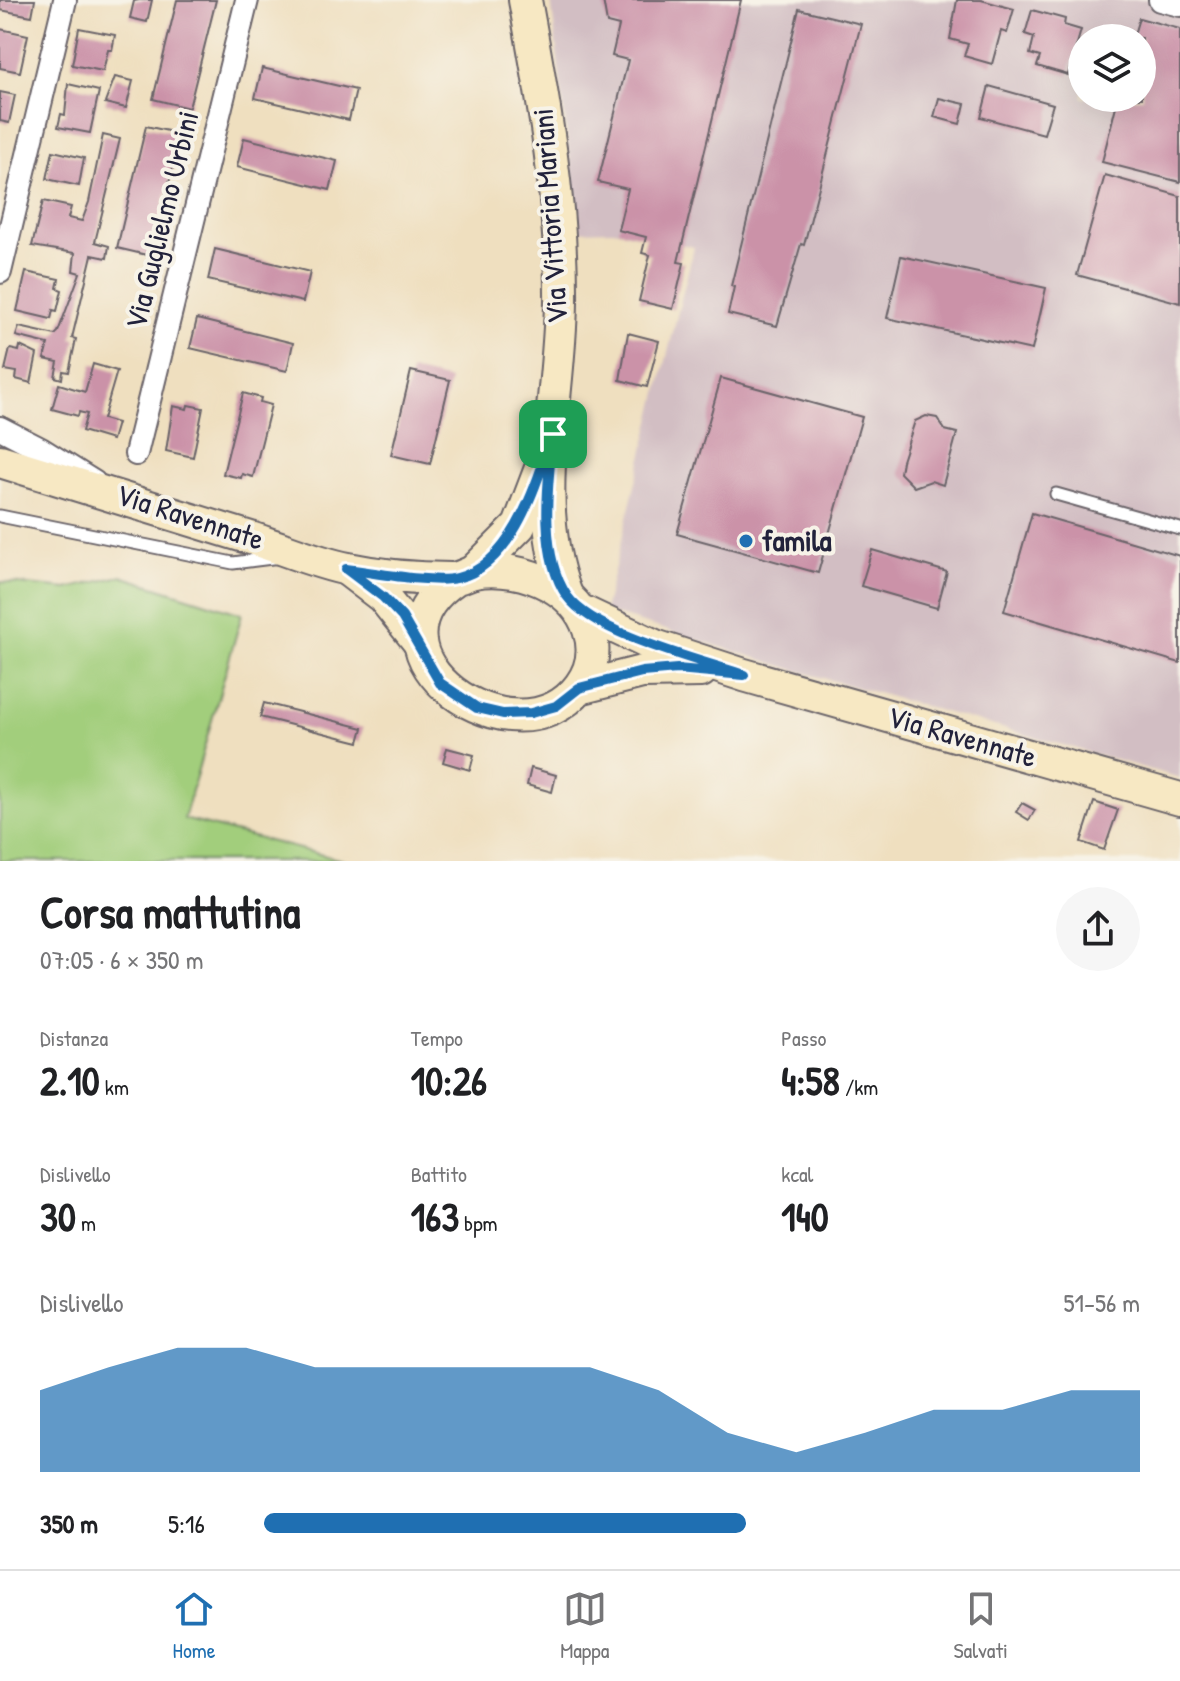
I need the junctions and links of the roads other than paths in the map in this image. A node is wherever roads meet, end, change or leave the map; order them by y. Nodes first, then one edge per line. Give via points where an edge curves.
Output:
1 (65, 0) edge
2 (247, 0) edge
3 (525, 0) edge
4 (1160, 0) edge
5 (1180, 5) edge
6 (0, 272) edge
7 (0, 428) edge
8 (553, 434) junction
9 (136, 454) dead end
10 (0, 461) edge
11 (1056, 494) dead end
12 (115, 496) junction
13 (0, 516) edge
14 (1180, 529) edge
15 (296, 552) junction
16 (346, 569) junction
17 (464, 576) junction
18 (575, 604) junction
19 (419, 642) junction
20 (744, 675) junction
21 (579, 688) junction
22 (1180, 799) edge

1 - 6 street
2 - 9 street, Via Guglielmo Urbini
3 - 8 main road, Via Vittoria Mariani via 558,234 561,298
4 - 5 street
7 - 12 street, Via Ravennate
8 - 17 main road, Via Vittoria Mariani via 519,526
8 - 18 main road, Via Vittoria Mariani via 547,518 553,555
10 - 12 main road
11 - 14 lane
12 - 15 main road, Via Ravennate
13 - 15 lane via 233,563
15 - 16 main road, Via Ravennate
16 - 17 main road, Via Ravennate
16 - 19 main road, Via Ravennate via 383,597
17 - 18 main road via 523,574
17 - 19 main road via 438,591 426,607
18 - 20 main road, Via Ravennate via 655,646
18 - 21 main road via 591,635 593,653
19 - 21 main road via 440,683 477,708 531,713 556,706
20 - 21 main road, Via Ravennate via 657,670
20 - 22 main road, Via Ravennate

